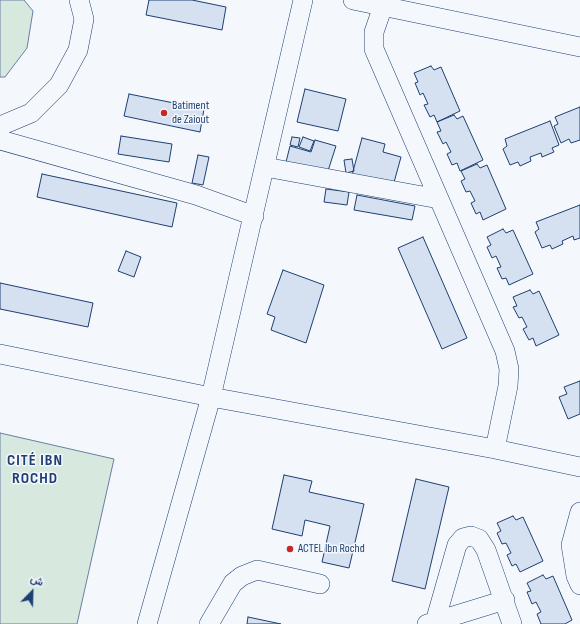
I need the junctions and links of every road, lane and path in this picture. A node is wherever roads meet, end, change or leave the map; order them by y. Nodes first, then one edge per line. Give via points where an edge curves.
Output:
1 (79, 0) edge
2 (304, 0) edge
3 (353, 0) edge
4 (383, 6) junction
5 (580, 47) edge
6 (0, 126) edge
7 (0, 140) edge
8 (265, 167) junction
9 (439, 199) junction
10 (254, 216) junction
11 (0, 354) edge
12 (211, 397) junction
13 (495, 449) junction
14 (580, 467) edge
15 (580, 512) edge
16 (320, 584) dead end
17 (580, 585) edge
18 (505, 600) junction
19 (431, 623) edge
20 (147, 624) edge
21 (210, 624) edge
22 (512, 624) edge

1 - 6 street via 84,20 78,50 59,85 31,113
2 - 8 street
3 - 4 street
4 - 5 street
4 - 9 street via 374,32 374,49
7 - 10 street via 196,195
8 - 9 street
8 - 10 street
9 - 13 street via 510,368
10 - 12 street
11 - 12 street
12 - 13 street
12 - 20 street
13 - 14 street
15 - 17 street via 572,545 576,576
16 - 21 street via 257,570 233,583
18 - 19 street
18 - 19 street via 486,550 479,539 471,536 464,538 457,545
18 - 22 street

